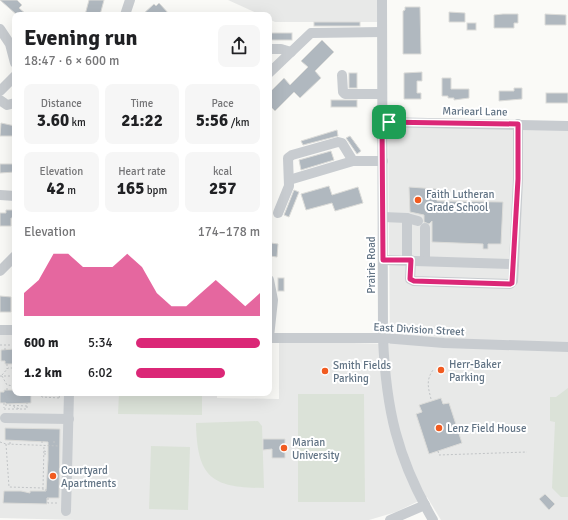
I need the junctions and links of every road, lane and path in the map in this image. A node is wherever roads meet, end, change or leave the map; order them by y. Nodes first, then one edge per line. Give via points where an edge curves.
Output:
1 (130, 0) edge
2 (382, 0) edge
3 (126, 12) edge
4 (0, 29) edge
5 (382, 32) junction
6 (272, 49) edge
7 (12, 52) edge
8 (291, 52) junction
9 (272, 70) edge
10 (342, 75) dead end
11 (12, 83) edge
12 (0, 91) edge
13 (382, 94) junction
14 (0, 100) edge
15 (12, 105) edge
16 (382, 122) junction
17 (518, 124) junction
18 (568, 126) edge
19 (353, 161) junction
20 (383, 161) junction
21 (289, 180) junction
22 (0, 195) edge
23 (12, 196) edge
24 (278, 213) dead end
25 (383, 218) junction
26 (407, 218) junction
27 (12, 259) edge
28 (383, 260) junction
29 (409, 260) junction
30 (425, 261) junction
31 (514, 264) junction
32 (0, 271) edge
33 (272, 295) edge
34 (272, 309) edge
35 (0, 330) edge
36 (12, 330) edge
37 (272, 337) edge
38 (383, 338) junction
39 (0, 345) edge
40 (5, 345) junction
41 (12, 345) edge
42 (568, 347) edge
43 (5, 350) dead end
44 (7, 364) dead end
45 (12, 368) edge
46 (7, 369) junction
47 (433, 370) dead end
48 (1, 376) edge
49 (12, 376) edge
50 (7, 385) junction
51 (12, 386) edge
52 (7, 390) dead end
53 (41, 396) edge
54 (66, 396) edge
55 (431, 399) dead end
56 (4, 405) dead end
57 (14, 405) junction
58 (20, 409) junction
59 (5, 413) joint
60 (69, 419) junction
61 (10, 440) dead end
62 (20, 440) dead end
63 (33, 441) dead end
64 (42, 441) dead end
65 (54, 441) dead end
66 (0, 442) edge
67 (6, 444) junction
68 (10, 445) junction
69 (20, 445) junction
70 (32, 445) junction
71 (43, 445) junction
72 (54, 446) junction
73 (68, 446) junction
74 (438, 451) dead end
75 (44, 452) junction
76 (48, 452) dead end
77 (527, 452) dead end
78 (44, 454) junction
79 (48, 454) dead end
80 (44, 460) junction
81 (47, 461) dead end
82 (43, 470) junction
83 (47, 470) dead end
84 (9, 487) junction
85 (21, 488) junction
86 (30, 488) junction
87 (43, 488) junction
88 (9, 490) dead end
89 (20, 490) dead end
90 (46, 490) dead end
91 (30, 491) dead end
92 (48, 498) dead end
93 (425, 505) junction
94 (66, 507) joint
95 (390, 520) edge
96 (433, 520) edge

1 - 3 street
2 - 5 street, Prairie Road
4 - 7 street
5 - 8 street via 311,33
5 - 13 street, Prairie Road
6 - 8 street
8 - 9 street
10 - 13 street via 345,94
11 - 12 street
13 - 16 street, Prairie Road
14 - 15 street via 4,105
16 - 17 street, Mariearl Lane
16 - 20 street, Prairie Road
17 - 18 street, Mariearl Lane
17 - 31 street
19 - 20 street
19 - 21 street
19 - 21 street via 342,143 338,142 305,151 288,158
20 - 25 street, Prairie Road
21 - 24 street
22 - 23 street
25 - 26 street
25 - 28 street, Prairie Road
26 - 29 street
26 - 30 street via 421,225
27 - 32 street
28 - 29 street
28 - 38 street, Prairie Road
29 - 30 street
29 - 31 street via 410,279 414,281 510,284 513,281
30 - 31 street
33 - 34 street
35 - 36 street
37 - 38 street, East Division Street
38 - 42 street, East Division Street via 444,343
38 - 93 street, Prairie Road via 385,380 391,420 404,462
39 - 40 path
40 - 41 path
40 - 43 path
44 - 46 path
45 - 46 path
46 - 48 path
47 - 55 path via 428,378
48 - 49 path
48 - 50 path
50 - 51 path
50 - 52 path
53 - 54 path
54 - 60 street
56 - 57 path
57 - 58 path
57 - 58 path via 27,404 27,409
58 - 59 path
59 - 60 street
60 - 73 street
61 - 68 path
62 - 69 path
63 - 70 path
64 - 71 path
65 - 72 path
66 - 67 path
67 - 68 path
67 - 84 path
68 - 69 path
69 - 70 path
70 - 71 path
71 - 72 path
71 - 75 path
72 - 73 path
73 - 94 street
74 - 77 path via 439,455
75 - 76 path
75 - 78 path
78 - 79 path
78 - 80 path
80 - 81 path
80 - 82 path
82 - 83 path
82 - 87 path
84 - 85 path
84 - 88 path
85 - 86 path
85 - 89 path
86 - 87 path
86 - 91 path
87 - 90 path
92 - 94 path via 48,503
93 - 95 street
93 - 96 street, Prairie Road

